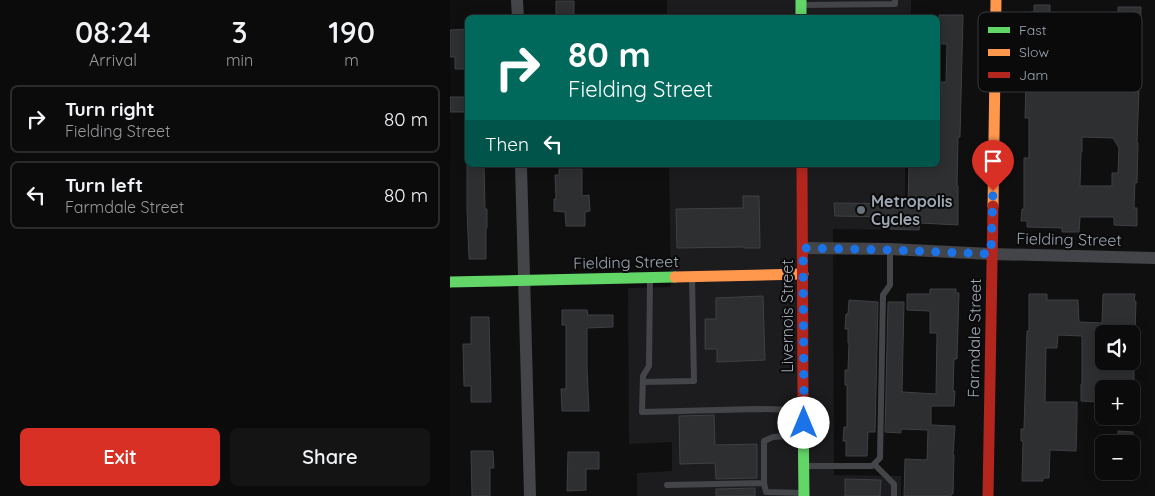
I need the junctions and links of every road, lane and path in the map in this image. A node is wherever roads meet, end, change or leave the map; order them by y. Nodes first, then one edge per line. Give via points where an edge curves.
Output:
1 (517, 0) edge
2 (895, 0) edge
3 (801, 3) edge
4 (518, 15) edge
5 (994, 92) edge
6 (521, 167) edge
7 (802, 167) edge
8 (803, 248) junction
9 (890, 250) junction
10 (991, 254) junction
11 (1155, 258) edge
12 (803, 274) junction
13 (650, 277) junction
14 (692, 277) junction
15 (524, 281) junction
16 (450, 282) edge
17 (643, 382) junction
18 (804, 410) junction
19 (804, 435) junction
20 (874, 464) junction
21 (804, 466) junction
22 (764, 483) junction
23 (666, 485) dead end
24 (804, 495) edge
25 (530, 496) edge
26 (894, 496) edge
27 (988, 496) edge

1 - 4 street
2 - 3 lane via 895,4
5 - 10 street, Farmdale Street
6 - 15 street
7 - 8 street, Livernois Street
8 - 9 street, Fielding Street
8 - 12 street, Livernois Street
9 - 10 street, Fielding Street
9 - 20 lane via 890,286 883,295 880,458
10 - 11 street, Fielding Street
10 - 27 street, Farmdale Street
12 - 14 street, Fielding Street
12 - 18 street, Livernois Street
13 - 14 street, Fielding Street
13 - 15 street, Fielding Street
13 - 17 lane via 649,366
14 - 17 lane via 694,381
15 - 16 street, Fielding Street
15 - 25 street
17 - 18 lane via 642,412
18 - 19 street, Livernois Street
19 - 21 street, Livernois Street
19 - 22 lane via 773,437 764,441
20 - 21 lane
20 - 26 lane via 894,484
21 - 24 street, Livernois Street
22 - 23 lane
22 - 24 lane via 766,492

